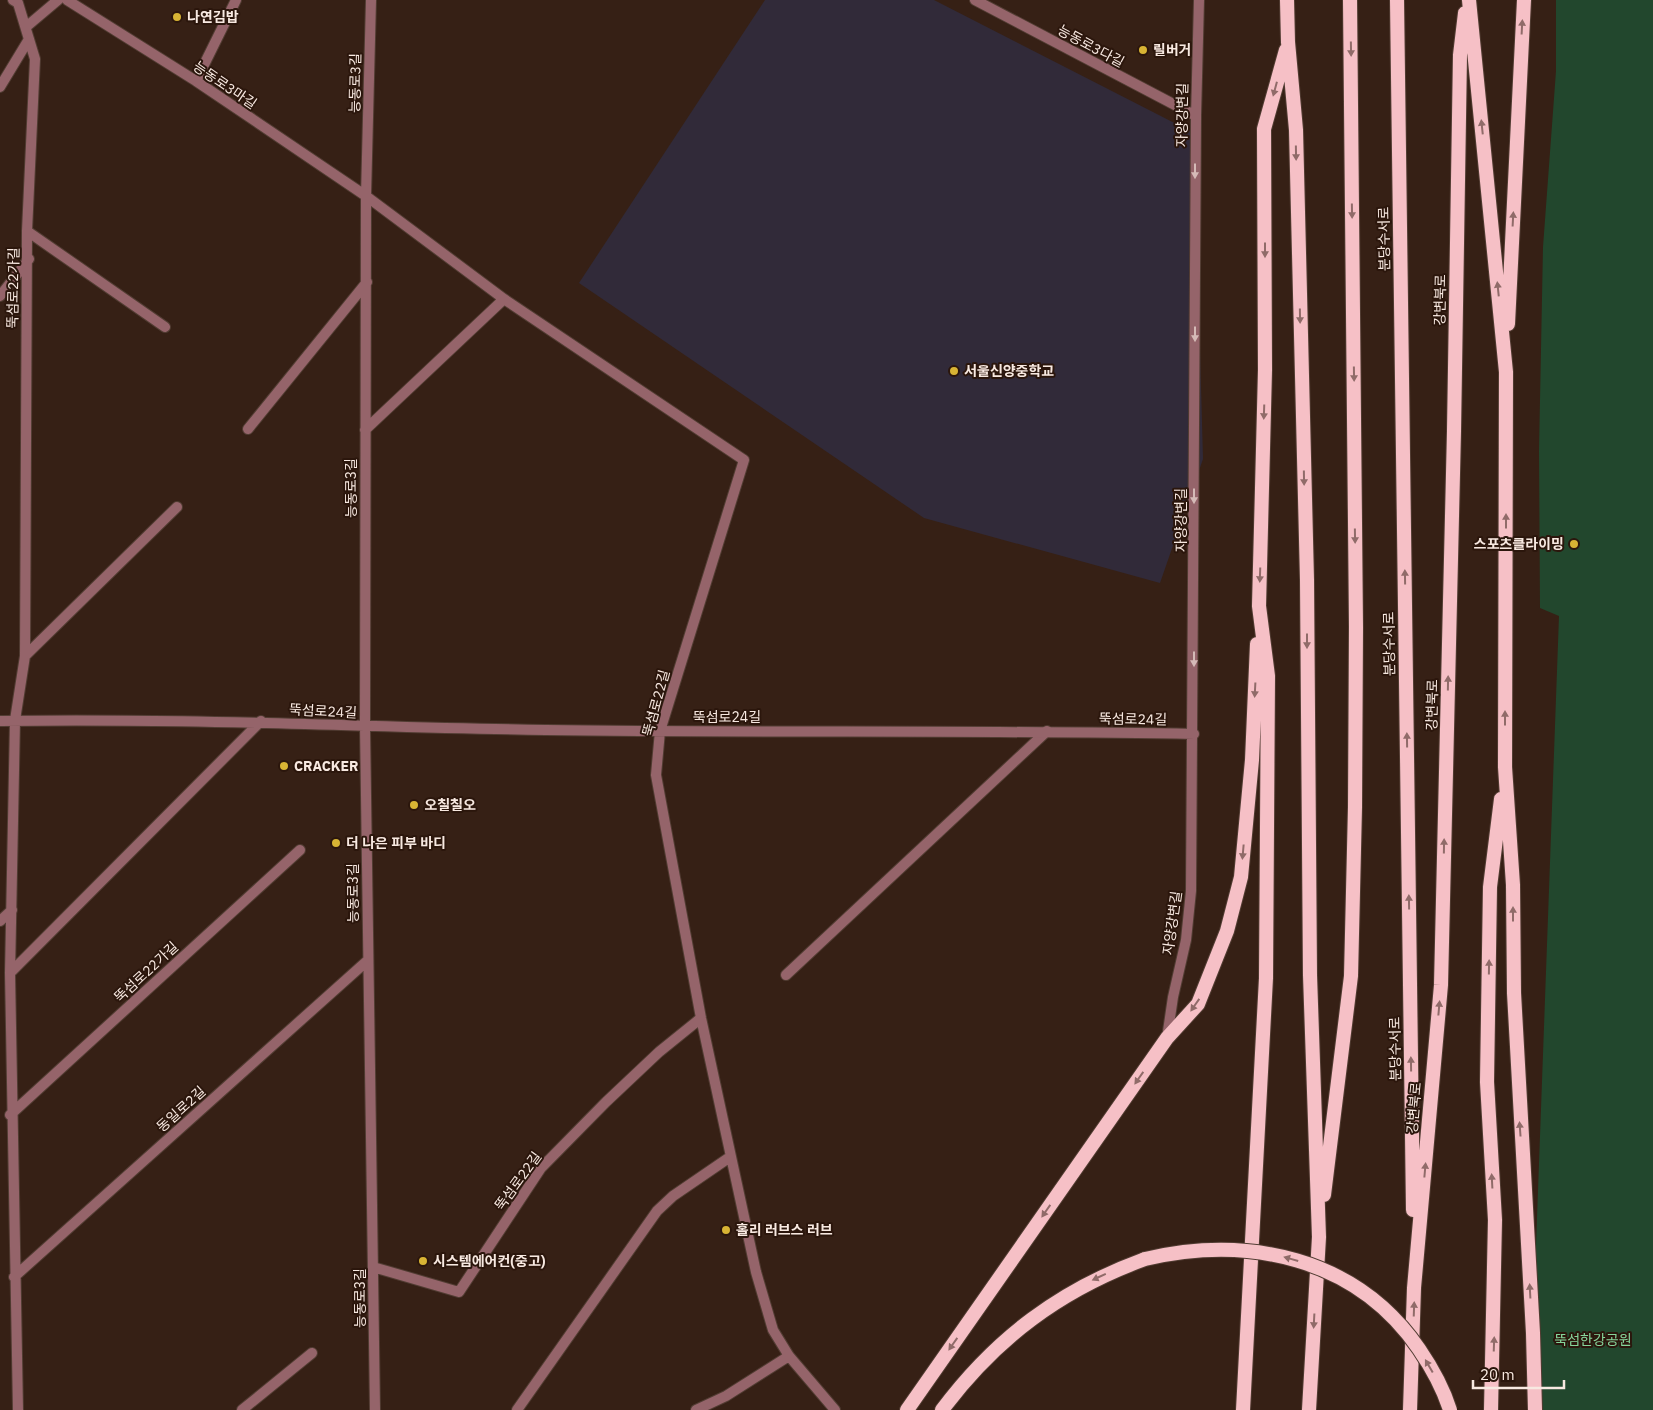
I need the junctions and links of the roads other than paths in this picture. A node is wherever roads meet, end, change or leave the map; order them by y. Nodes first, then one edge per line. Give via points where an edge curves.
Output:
1 (58, 0) edge
2 (67, 0) edge
3 (236, 0) edge
4 (371, 0) edge
5 (974, 0) edge
6 (1199, 0) edge
7 (1287, 0) edge
8 (1350, 0) edge
9 (1397, 0) edge
10 (1468, 0) edge
11 (1524, 0) edge
12 (16, 1) edge
13 (26, 27) junction
14 (29, 39) junction
15 (1288, 42) junction
16 (196, 81) junction
17 (0, 87) edge
18 (1196, 116) junction
19 (366, 196) junction
20 (27, 231) junction
21 (29, 259) junction
22 (367, 282) junction
23 (0, 296) edge
24 (504, 299) junction
25 (165, 327) dead end
26 (1506, 372) junction
27 (248, 429) dead end
28 (365, 430) junction
29 (177, 508) dead end
30 (1259, 606) junction
31 (25, 656) junction
32 (16, 720) junction
33 (0, 721) edge
34 (261, 721) junction
35 (365, 727) junction
36 (1047, 730) junction
37 (660, 731) junction
38 (1194, 734) junction
39 (1505, 767) junction
40 (300, 850) dead end
41 (12, 910) junction
42 (0, 921) edge
43 (367, 961) junction
44 (10, 973) junction
45 (786, 975) dead end
46 (701, 1018) junction
47 (1167, 1038) junction
48 (10, 1115) junction
49 (730, 1157) junction
50 (1319, 1237) junction
51 (374, 1267) junction
52 (14, 1277) junction
53 (1414, 1288) junction
54 (312, 1353) dead end
55 (788, 1356) junction
56 (705, 1408) edge
57 (18, 1410) edge
58 (242, 1410) edge
59 (374, 1410) edge
60 (517, 1410) edge
61 (696, 1410) edge
62 (835, 1410) edge
63 (907, 1410) edge
64 (942, 1410) edge
65 (1243, 1410) edge
66 (1309, 1410) edge
67 (1410, 1410) edge
68 (1450, 1410) edge
69 (1491, 1410) edge
70 (1534, 1410) edge

1 - 13 street
2 - 16 street, 능동로3마길
3 - 16 street
4 - 19 street, 능동로3길
5 - 18 street, 능동로3다길
6 - 18 street, 자양강변길
7 - 15 highway
8 -> 50 highway via 1356,617 1351,976
53 -> 9 highway, 분당수서로
26 -> 10 highway
53 -> 10 highway, 강변북로 via 1441,985 1460,56
26 -> 11 highway
12 - 13 street, 뚝섬로22가길
13 - 14 street, 뚝섬로22가길
14 - 17 street
14 - 20 street, 뚝섬로22가길 via 35,59
15 -> 30 highway via 1264,129 1265,370
15 -> 50 highway via 1296,130 1307,580 1310,975
16 - 19 street, 능동로3마길
18 -> 38 street, 자양강변길
19 - 22 street, 능동로3길
19 - 24 street
20 - 21 street, 뚝섬로22가길
20 - 25 street
21 - 23 street
21 - 31 street, 뚝섬로22가길
22 - 27 street
22 - 28 street, 능동로3길
24 - 28 street
24 - 37 street, 뚝섬로22길 via 744,460
39 -> 26 highway
28 - 35 street, 능동로3길
29 - 31 street
30 -> 47 highway via 1252,760 1241,877 1227,931 1198,1004
30 - 65 highway via 1268,676 1266,978
31 - 32 street, 뚝섬로22가길
32 - 33 street, 뚝섬로24길
32 - 34 street, 뚝섬로24길
32 - 41 street, 뚝섬로22가길
34 - 35 street, 뚝섬로24길
34 - 44 street
35 - 37 street, 뚝섬로24길
35 - 43 street, 능동로3길
36 - 37 street, 뚝섬로24길
36 - 38 street, 뚝섬로24길
36 - 45 street
37 - 46 street, 뚝섬로22길 via 656,775
38 - 47 street, 자양강변길 via 1191,891 1186,940
69 -> 39 highway via 1494,1220 1487,1082 1490,887
70 -> 39 highway via 1533,1332 1514,993 1513,885
40 - 48 street, 뚝섬로22가길
41 - 42 street
41 - 44 street, 뚝섬로22가길
43 - 51 street, 능동로3길
43 - 52 street, 동일로2길
44 - 48 street, 뚝섬로22가길
46 - 49 street, 뚝섬로22길
46 - 51 street, 뚝섬로22길 via 659,1052 541,1168 459,1292
47 -> 63 highway
48 - 52 street, 뚝섬로22가길
49 - 55 street, 뚝섬로22길 via 758,1280 773,1330
49 - 60 street via 673,1196 657,1211
50 -> 66 highway
51 - 59 street, 능동로3길
52 - 57 street, 뚝섬로22가길
67 -> 53 highway, 강변북로
54 - 58 street
55 - 56 street
55 - 62 street, 뚝섬로22길
56 - 61 street
68 -> 64 highway, bridge via 1430,1366 1408,1333 1382,1307 1346,1281 1288,1258 1251,1250 1215,1248 1145,1259 1090,1282 1047,1307 985,1359

